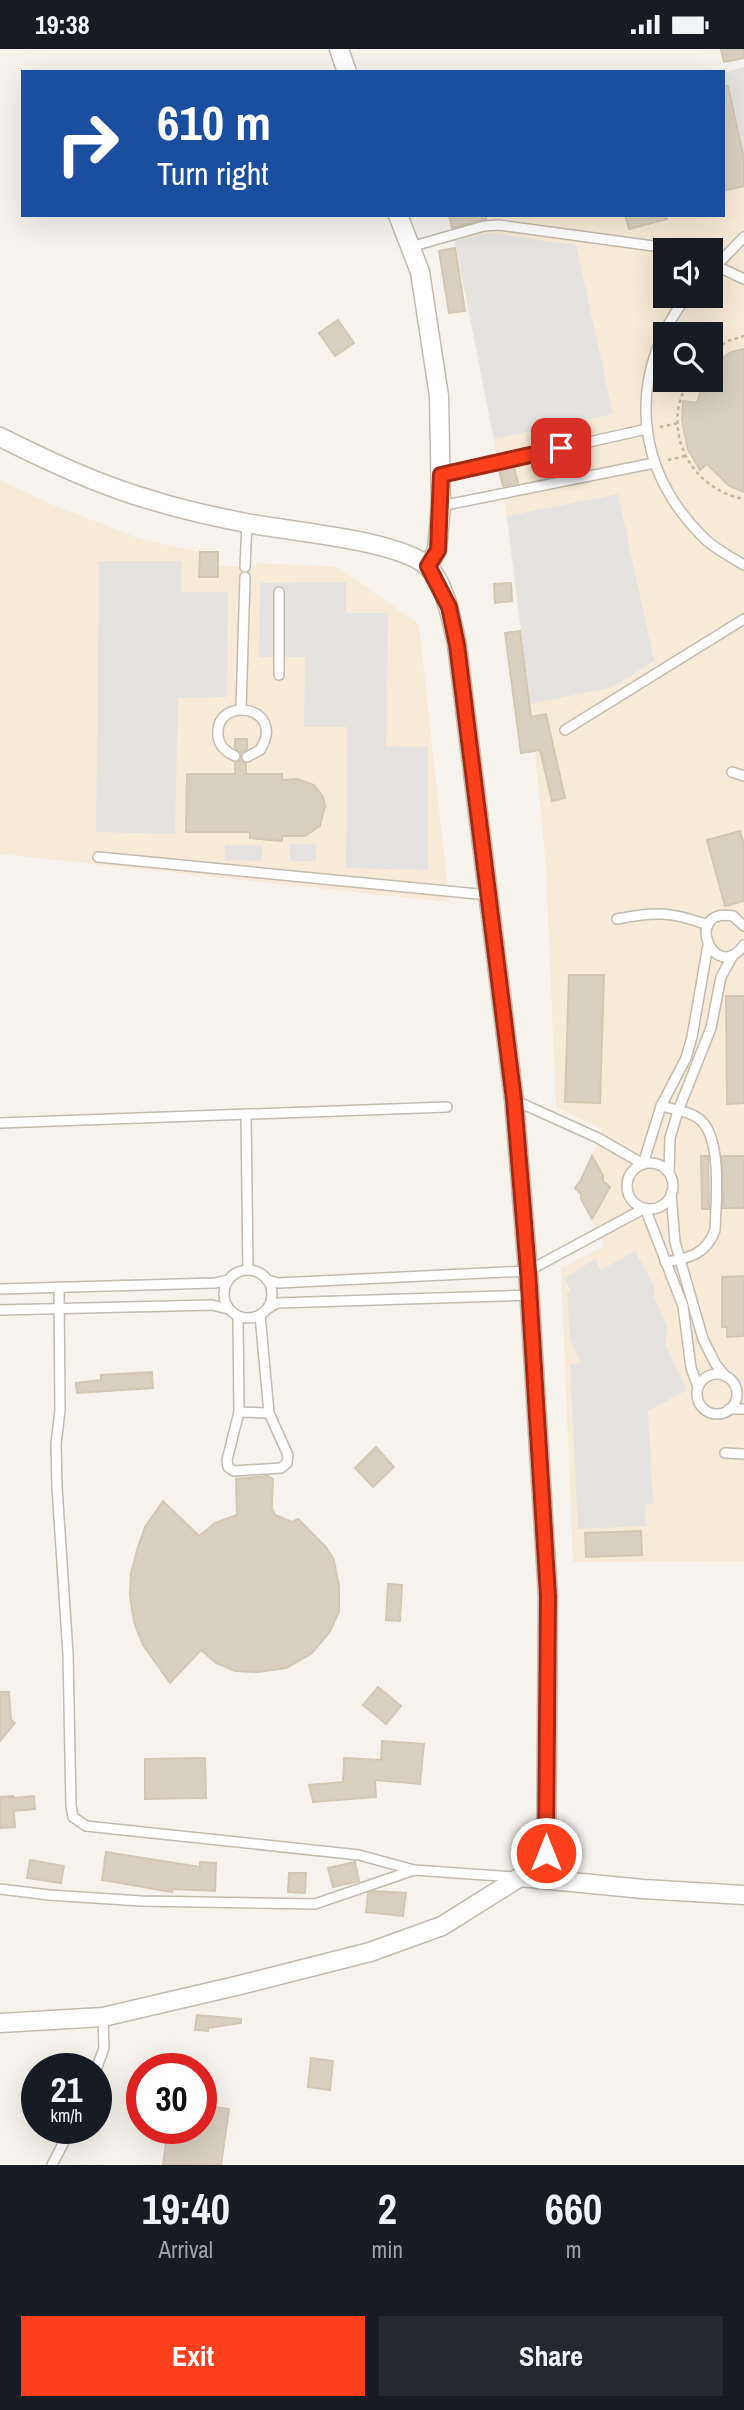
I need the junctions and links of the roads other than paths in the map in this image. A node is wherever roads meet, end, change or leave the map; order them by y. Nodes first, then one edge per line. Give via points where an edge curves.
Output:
1 (339, 49) edge
2 (346, 70) edge
3 (399, 217) edge
4 (744, 236) edge
5 (653, 246) edge
6 (410, 247) junction
7 (723, 257) edge
8 (723, 271) edge
9 (744, 279) edge
10 (679, 308) edge
11 (651, 428) junction
12 (0, 437) edge
13 (659, 462) junction
14 (441, 475) junction
15 (440, 506) junction
16 (247, 523) junction
17 (744, 565) edge
18 (428, 566) junction
19 (279, 592) dead end
20 (744, 619) edge
21 (279, 674) dead end
22 (241, 709) junction
23 (565, 730) dead end
24 (235, 756) dead end
25 (247, 757) dead end
26 (732, 772) dead end
27 (744, 776) edge
28 (98, 857) dead end
29 (488, 895) junction
30 (733, 916) junction
31 (744, 916) edge
32 (617, 919) dead end
33 (708, 925) junction
34 (744, 926) edge
35 (708, 945) junction
36 (744, 945) edge
37 (733, 955) junction
38 (514, 1100) junction
39 (661, 1106) junction
40 (447, 1107) dead end
41 (678, 1111) junction
42 (246, 1114) junction
43 (0, 1123) edge
44 (643, 1164) junction
45 (669, 1173) junction
46 (671, 1193) junction
47 (645, 1208) junction
48 (681, 1260) junction
49 (665, 1262) junction
50 (248, 1270) junction
51 (528, 1271) junction
52 (228, 1280) junction
53 (267, 1280) junction
54 (59, 1288) junction
55 (0, 1290) edge
56 (530, 1295) junction
57 (58, 1308) junction
58 (228, 1309) junction
59 (0, 1310) edge
60 (264, 1312) junction
61 (238, 1317) junction
62 (725, 1375) junction
63 (734, 1384) junction
64 (698, 1387) junction
65 (744, 1389) edge
66 (729, 1409) junction
67 (744, 1409) edge
68 (239, 1412) junction
69 (269, 1413) junction
70 (725, 1453) dead end
71 (744, 1454) edge
72 (414, 1870) junction
73 (520, 1877) junction
74 (545, 1878) junction
75 (0, 1889) edge
76 (744, 1895) edge
77 (103, 2017) junction
78 (0, 2023) edge
79 (102, 2053) edge
80 (63, 2144) edge
81 (52, 2165) edge

1 - 2 street
3 - 6 street
4 - 7 lane
5 - 6 lane via 499,225
6 - 14 street via 420,271 439,395
8 - 9 lane
10 - 11 lane via 663,332 647,382
11 - 13 lane
11 - 14 lane
12 - 16 street via 136,496
13 - 15 lane
13 - 17 lane via 664,488 705,540
14 - 15 street
15 - 18 street via 438,550
16 - 18 street via 380,547
16 - 22 lane
18 - 29 street via 449,607 457,645
19 - 21 lane
20 - 23 lane
22 - 24 lane via 227,715 218,728 224,750
22 - 25 lane via 257,714 266,727 260,750
26 - 27 lane
28 - 29 lane
29 - 38 street
30 - 31 lane
30 - 33 lane via 719,916
30 - 34 lane
32 - 33 lane via 668,913
33 - 35 lane
35 - 37 lane via 721,956
35 - 39 lane via 686,1058
36 - 37 lane
37 - 41 lane via 720,977 711,1028
38 - 44 lane
38 - 51 street
39 - 41 lane
39 - 44 lane
40 - 42 lane
41 - 45 lane via 670,1138
41 - 48 lane via 695,1116 710,1133 715,1195 712,1240 705,1249
42 - 43 lane
42 - 50 lane
44 - 45 lane via 658,1164
44 - 47 lane via 631,1173 627,1187 632,1200
45 - 46 lane
46 - 47 lane via 663,1204
46 - 48 lane
47 - 49 lane
47 - 51 lane
48 - 49 lane
48 - 62 lane via 703,1339
49 - 64 lane via 683,1306
50 - 52 lane
50 - 53 lane
51 - 53 lane
51 - 56 street
52 - 54 lane
52 - 58 lane via 223,1294
53 - 60 lane via 272,1294
54 - 55 lane
54 - 57 lane
56 - 60 lane via 278,1303
56 - 74 street via 548,1596
57 - 58 lane via 212,1305
57 - 59 lane
57 - 72 lane via 57,1487 73,1817 86,1826 359,1855
58 - 61 lane
60 - 61 lane via 247,1319
60 - 69 lane
61 - 68 lane
62 - 63 lane
62 - 64 lane via 712,1374
63 - 65 lane
63 - 66 lane via 736,1398
64 - 66 lane via 697,1400 705,1410 717,1414
66 - 67 lane
68 - 69 lane
68 - 69 lane via 227,1460 234,1471 281,1468 287,1462
70 - 71 lane
72 - 73 lane
72 - 75 lane via 316,1904 141,1901
73 - 74 street
73 - 77 street via 442,1926 370,1951
74 - 76 street
77 - 78 street
77 - 79 lane
80 - 81 lane

